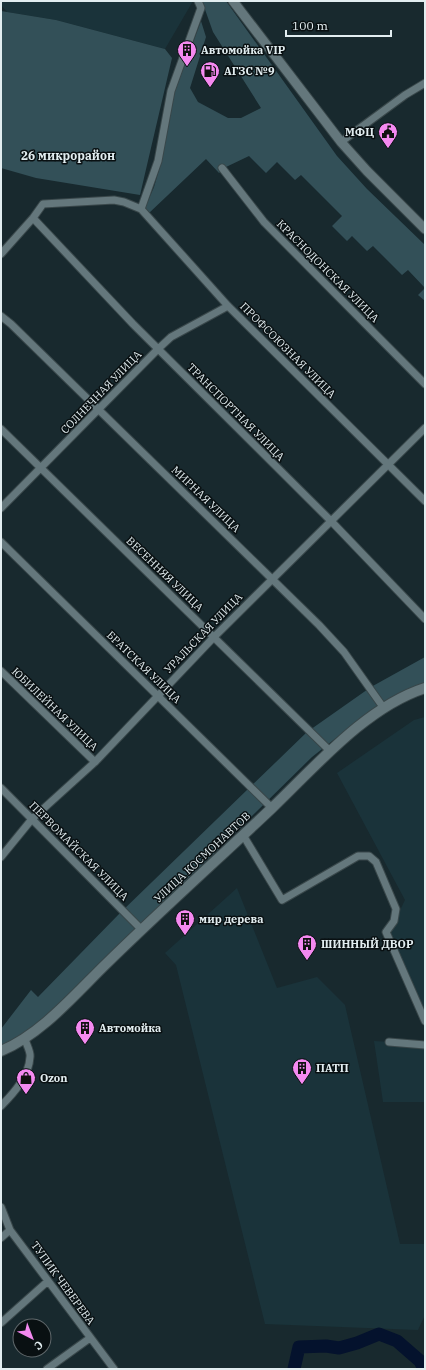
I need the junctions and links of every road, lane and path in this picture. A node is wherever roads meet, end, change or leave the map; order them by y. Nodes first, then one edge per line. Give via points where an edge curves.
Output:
1 (198, 1) edge
2 (233, 1) edge
3 (425, 83) edge
4 (340, 142) junction
5 (222, 168) dead end
6 (141, 210) junction
7 (33, 218) junction
8 (425, 229) edge
9 (1, 254) edge
10 (228, 306) junction
11 (1, 316) edge
12 (158, 349) junction
13 (425, 384) edge
14 (98, 410) junction
15 (425, 428) edge
16 (1, 430) edge
17 (388, 464) junction
18 (41, 469) junction
19 (425, 501) edge
20 (1, 508) edge
21 (331, 521) junction
22 (1, 542) edge
23 (272, 579) junction
24 (425, 619) edge
25 (214, 637) junction
26 (1, 671) edge
27 (425, 688) edge
28 (157, 696) junction
29 (383, 708) junction
30 (330, 751) junction
31 (95, 762) junction
32 (1, 788) edge
33 (272, 808) junction
34 (32, 819) junction
35 (243, 835) junction
36 (1, 857) edge
37 (141, 929) junction
38 (425, 1021) edge
39 (25, 1039) junction
40 (389, 1042) dead end
41 (425, 1045) edge
42 (1, 1051) edge
43 (1, 1106) edge
44 (1, 1207) edge
45 (10, 1230) junction
46 (1, 1238) edge
47 (48, 1281) junction
48 (1, 1323) edge
49 (90, 1338) junction
50 (47, 1369) edge
51 (114, 1369) edge

1 - 6 street via 201,8 171,91 158,161
2 - 4 street
3 - 4 street
4 - 8 street
5 - 13 street, КРАСНОДОНСКАЯ УЛИЦА via 264,222
6 - 7 street via 114,200 50,203 44,204
6 - 10 street, ПРОФСОЮЗНАЯ УЛИЦА
7 - 9 street
7 - 12 street, ТРАНСПОРТНАЯ УЛИЦА
10 - 12 street, СОЛНЕЧНАЯ УЛИЦА via 171,337
10 - 17 street, ПРОФСОЮЗНАЯ УЛИЦА
11 - 14 street, МИРНАЯ УЛИЦА
12 - 14 street, СОЛНЕЧНАЯ УЛИЦА
12 - 21 street, ТРАНСПОРТНАЯ УЛИЦА
14 - 18 street, СОЛНЕЧНАЯ УЛИЦА
14 - 23 street, МИРНАЯ УЛИЦА
15 - 17 street, УРАЛЬСКАЯ УЛИЦА
16 - 18 street, ВЕСЕННЯЯ УЛИЦА
17 - 19 street, ПРОФСОЮЗНАЯ УЛИЦА
17 - 21 street, УРАЛЬСКАЯ УЛИЦА
18 - 20 street, СОЛНЕЧНАЯ УЛИЦА
18 - 25 street, ВЕСЕННЯЯ УЛИЦА
21 - 23 street, УРАЛЬСКАЯ УЛИЦА
21 - 24 street, ТРАНСПОРТНАЯ УЛИЦА
22 - 28 street, БРАТСКАЯ УЛИЦА
23 - 25 street, УРАЛЬСКАЯ УЛИЦА
23 - 29 street, МИРНАЯ УЛИЦА via 344,652
25 - 28 street, УРАЛЬСКАЯ УЛИЦА
25 - 30 street, ВЕСЕННЯЯ УЛИЦА
26 - 31 street, ЮБИЛЕЙНАЯ УЛИЦА
27 - 29 main road, УЛИЦА КОСМОНАВТОВ
28 - 31 street, УРАЛЬСКАЯ УЛИЦА
28 - 33 street, БРАТСКАЯ УЛИЦА
29 - 30 main road, УЛИЦА КОСМОНАВТОВ
30 - 33 main road, УЛИЦА КОСМОНАВТОВ
31 - 34 street, УРАЛЬСКАЯ УЛИЦА
32 - 34 street, ПЕРВОМАЙСКАЯ УЛИЦА
33 - 35 main road, УЛИЦА КОСМОНАВТОВ
34 - 36 street, УРАЛЬСКАЯ УЛИЦА
34 - 37 street, ПЕРВОМАЙСКАЯ УЛИЦА
35 - 37 main road, УЛИЦА КОСМОНАВТОВ
35 - 38 street via 282,900 358,856 369,856 376,862 396,909 394,921 386,932
37 - 39 main road, УЛИЦА КОСМОНАВТОВ via 51,1018
39 - 42 main road, УЛИЦА КОСМОНАВТОВ
39 - 43 street via 31,1056 25,1075
40 - 41 street
44 - 45 street, ТУПИК ЧЕВЕРЕВА
45 - 46 street
45 - 47 street, ТУПИК ЧЕВЕРЕВА
47 - 48 street
47 - 49 street, ТУПИК ЧЕВЕРЕВА
49 - 50 street
49 - 51 street, ТУПИК ЧЕВЕРЕВА

